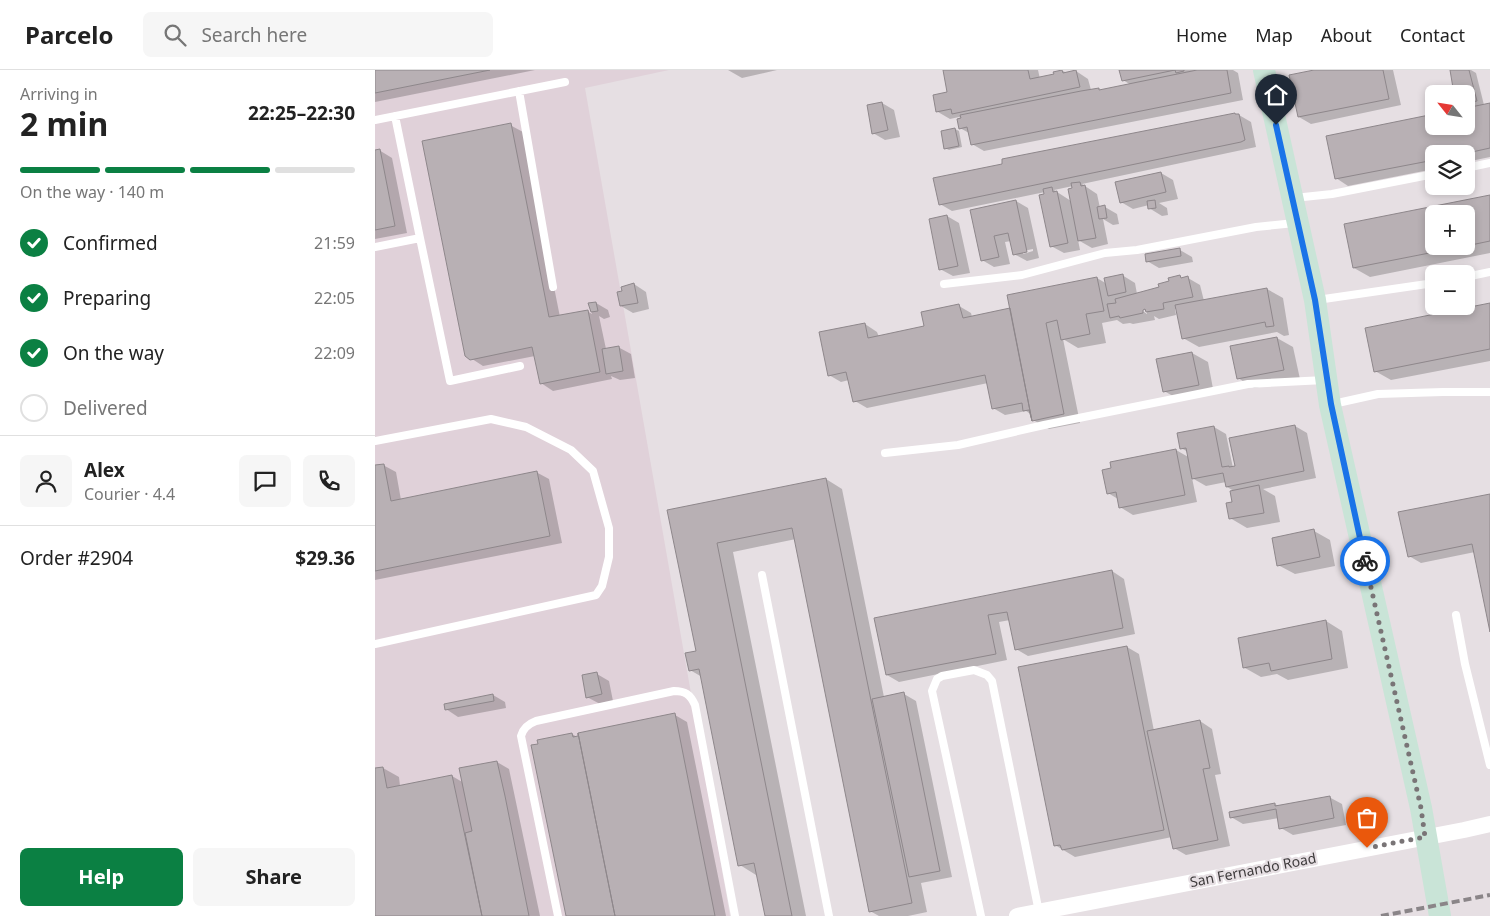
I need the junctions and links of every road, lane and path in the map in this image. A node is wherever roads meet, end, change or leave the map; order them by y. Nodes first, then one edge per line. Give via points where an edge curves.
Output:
1 (1264, 70) edge
2 (565, 82) dead end
3 (519, 91) junction
4 (395, 116) junction
5 (375, 120) edge
6 (1490, 163) edge
7 (1475, 166) edge
8 (1425, 176) edge
9 (1292, 198) junction
10 (1297, 222) junction
11 (420, 238) junction
12 (375, 247) edge
13 (1490, 272) edge
14 (1475, 274) edge
15 (944, 284) dead end
16 (1425, 284) edge
17 (553, 287) dead end
18 (1315, 300) junction
19 (520, 366) dead end
20 (1327, 380) junction
21 (1490, 392) edge
22 (1331, 404) junction
23 (375, 441) edge
24 (885, 453) dead end
25 (762, 575) dead end
26 (1456, 615) dead end
27 (375, 644) edge
28 (1490, 765) edge
29 (1490, 824) edge
30 (1425, 837) junction
31 (1039, 912) junction
32 (558, 916) edge
33 (735, 916) edge
34 (829, 916) edge
35 (981, 916) edge
36 (1017, 916) edge
37 (1440, 916) edge

1 - 9 main road
2 - 3 lane
3 - 4 lane
3 - 17 lane
4 - 5 lane
4 - 11 lane
6 - 7 lane
8 - 9 lane via 1332,194
9 - 10 main road
10 - 15 lane via 1105,253 1022,275
10 - 18 main road
11 - 12 lane
11 - 19 lane via 449,381
13 - 14 lane
16 - 18 lane
18 - 20 main road
20 - 22 main road
20 - 24 lane via 1248,384 958,445
21 - 22 lane via 1378,394
22 - 30 main road
23 - 27 lane via 491,419 526,427 571,450 593,471 609,528 609,557 602,586 596,595
25 - 34 lane
26 - 28 lane
29 - 30 street, San Fernando Road
30 - 31 street, San Fernando Road
30 - 37 main road
31 - 35 lane via 992,681 987,675 974,670 942,676 937,679 933,691
31 - 36 street, San Fernando Road
32 - 33 lane via 521,736 523,731 536,721 674,691 684,691 695,705

